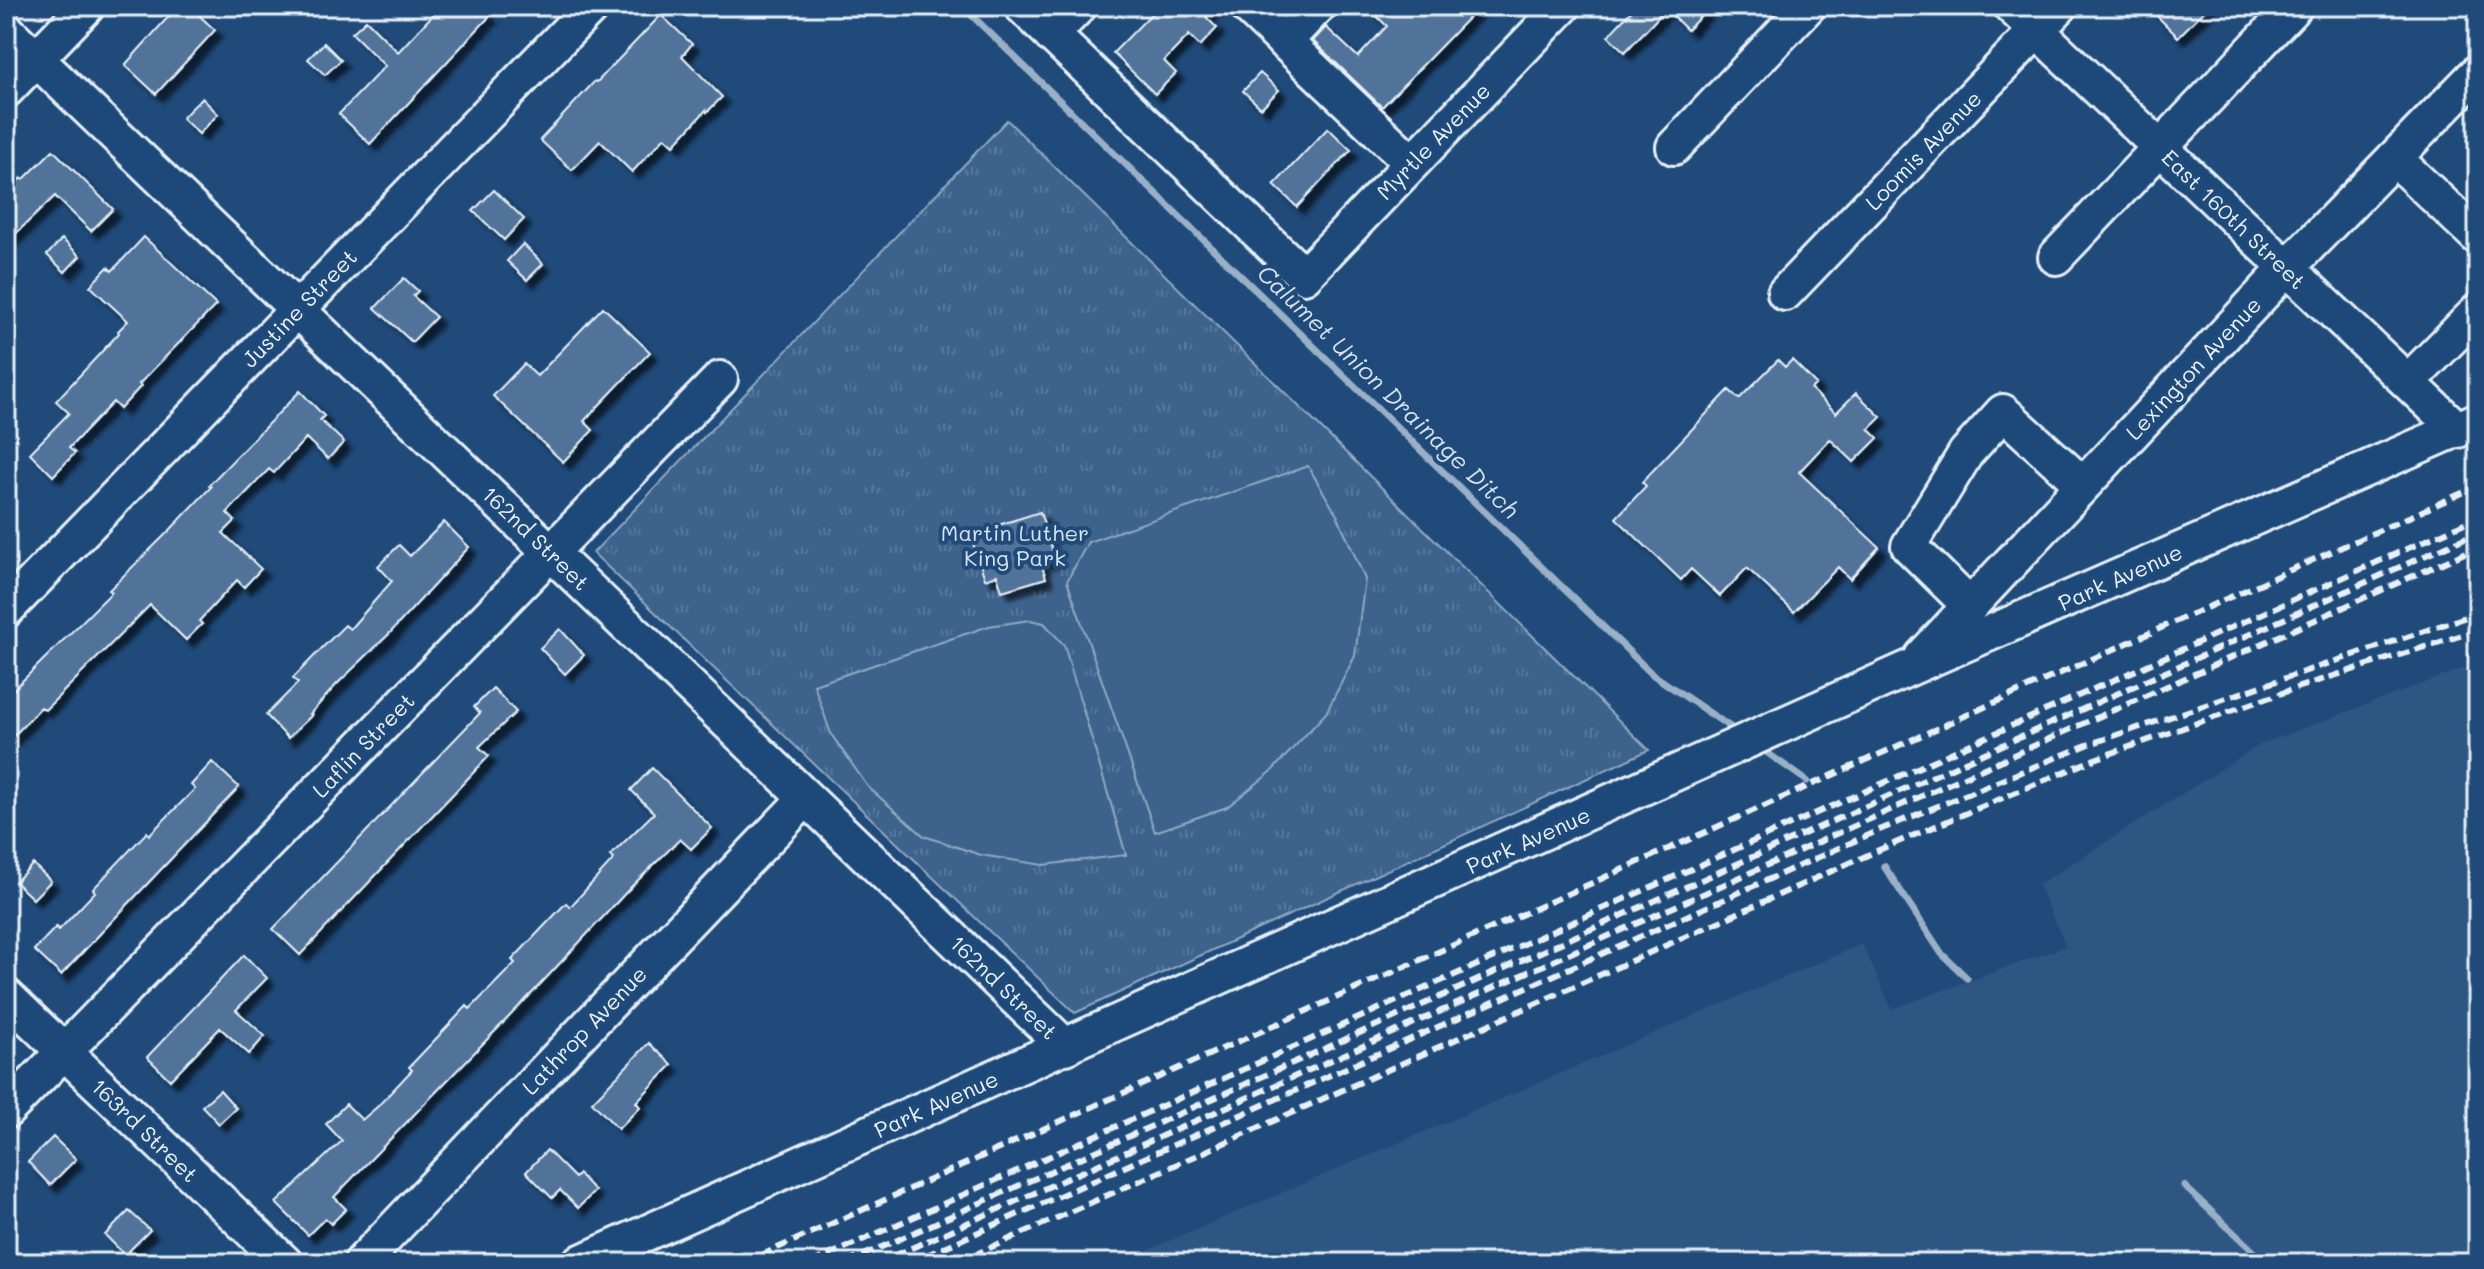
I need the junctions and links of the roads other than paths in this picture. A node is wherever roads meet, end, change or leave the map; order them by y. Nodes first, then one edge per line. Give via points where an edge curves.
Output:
1 (87, 6) edge
2 (592, 6) edge
3 (1022, 6) edge
4 (1079, 6) edge
5 (1247, 6) edge
6 (1318, 6) edge
7 (1563, 6) edge
8 (1808, 6) edge
9 (2011, 6) edge
10 (2295, 6) edge
11 (2049, 18) edge
12 (6, 30) edge
13 (1051, 35) junction
14 (1284, 42) junction
15 (36, 59) junction
16 (2478, 72) edge
17 (6, 90) edge
18 (1674, 147) dead end
19 (2159, 147) junction
20 (2394, 158) junction
21 (1412, 163) junction
22 (2478, 237) edge
23 (2056, 257) dead end
24 (2286, 269) junction
25 (1785, 293) dead end
26 (297, 309) junction
27 (2478, 311) edge
28 (720, 379) dead end
29 (2408, 382) junction
30 (2468, 425) edge
31 (2083, 485) junction
32 (551, 552) junction
33 (1970, 606) junction
34 (6, 610) edge
35 (1912, 667) junction
36 (806, 798) junction
37 (6, 996) edge
38 (1066, 1047) junction
39 (64, 1052) junction
40 (6, 1111) edge
41 (285, 1263) edge
42 (361, 1263) edge
43 (579, 1263) edge

1 - 15 street
2 - 26 street, Justine Street
3 - 13 street
4 - 13 street
5 - 14 street
6 - 14 street
7 - 21 street, Myrtle Avenue
8 - 18 street
9 - 11 street, East 160th Street
10 - 19 street
11 - 19 street, East 160th Street
11 - 25 street, Loomis Avenue
12 - 15 street, 162nd Street
13 - 21 street, Myrtle Avenue via 1304,276
14 - 21 street
15 - 17 street
15 - 26 street, 162nd Street
16 - 20 street, Lexington Avenue
19 - 23 street
19 - 24 street, East 160th Street
20 - 22 street
20 - 24 street, Lexington Avenue
24 - 29 street, East 160th Street
24 - 31 street, Lexington Avenue
26 - 32 street, 162nd Street
26 - 34 street, Justine Street
27 - 29 street
28 - 32 street, Laflin Street
29 - 30 street, East 160th Street
30 - 35 street, Park Avenue
31 - 33 street, Lexington Avenue
31 - 33 street via 2003,412 1966,453 1909,546
32 - 36 street, 162nd Street
32 - 39 street, Laflin Street
33 - 35 street, Lexington Avenue
35 - 38 street, Park Avenue
36 - 38 street, 162nd Street
36 - 42 street, Lathrop Avenue
37 - 39 street, 163rd Street
38 - 43 street, Park Avenue
39 - 40 street, Laflin Street
39 - 41 street, 163rd Street

